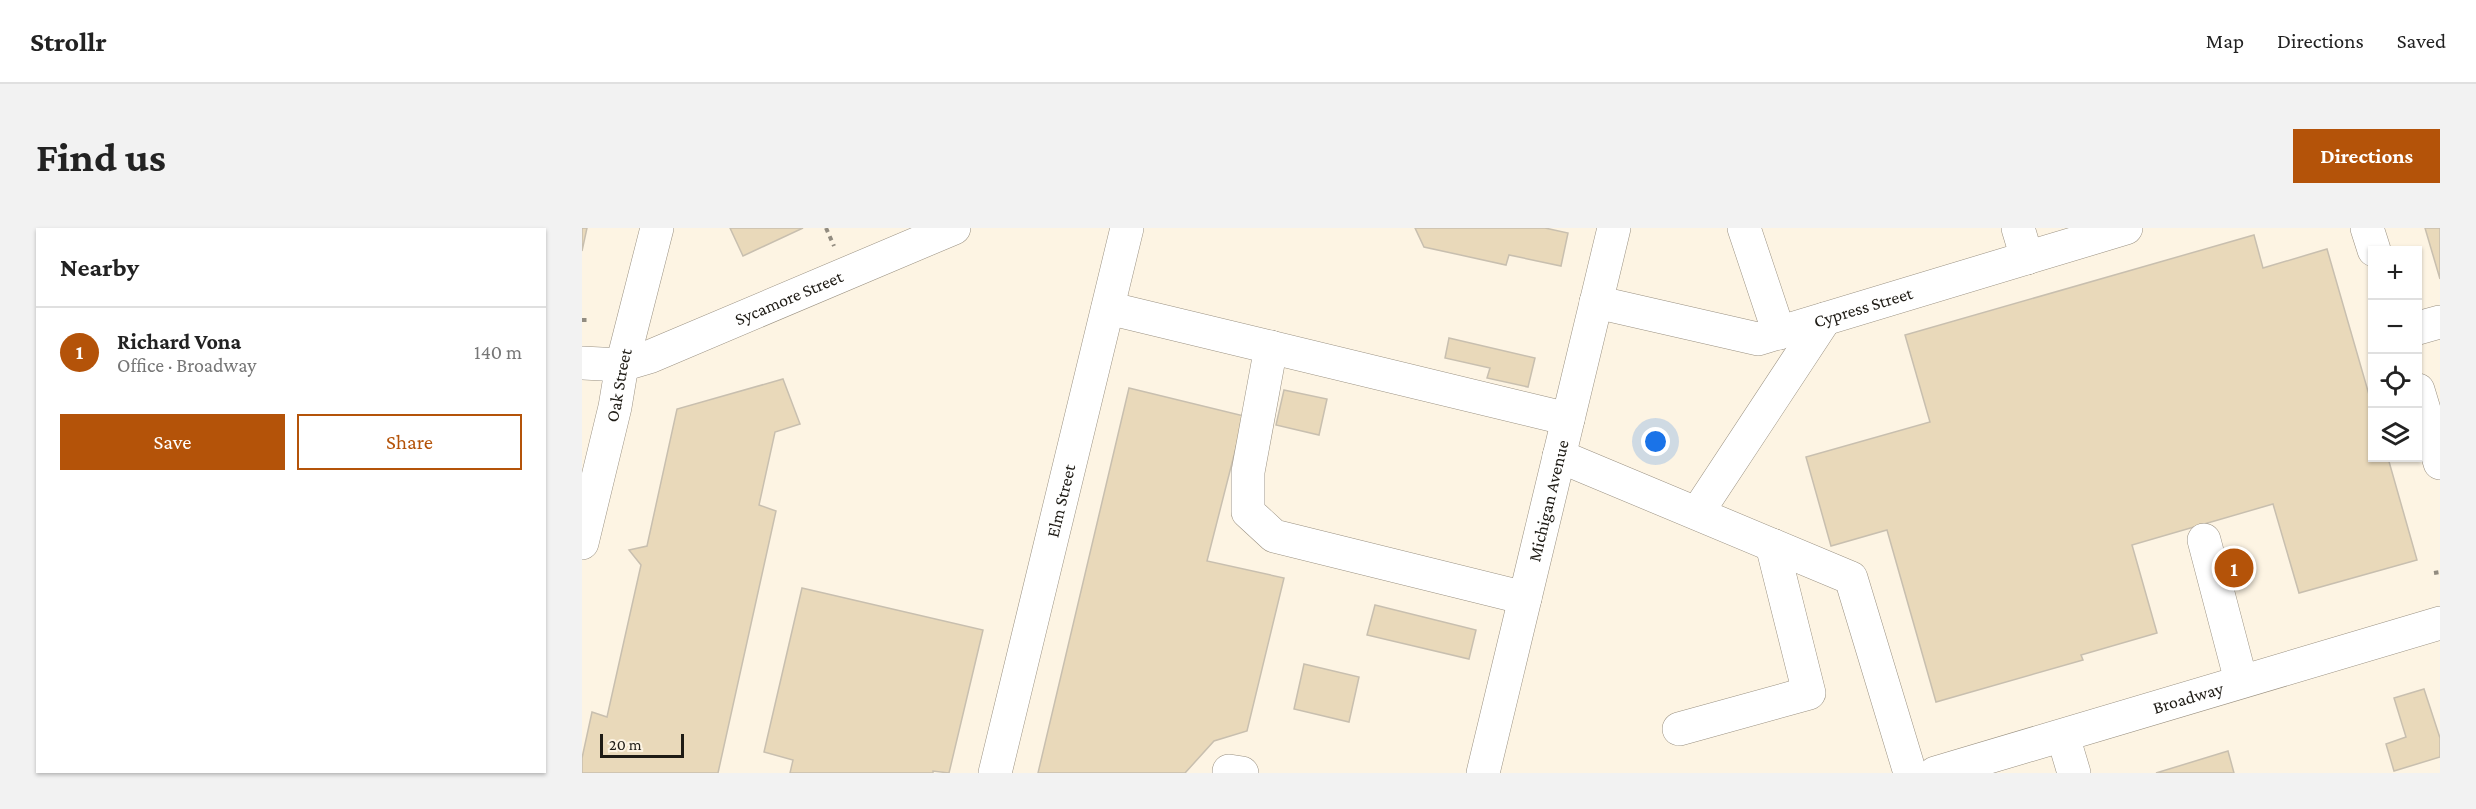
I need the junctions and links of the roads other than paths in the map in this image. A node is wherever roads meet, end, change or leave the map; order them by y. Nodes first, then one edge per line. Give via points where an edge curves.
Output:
1 (657, 228) edge
2 (954, 228) edge
3 (1127, 228) edge
4 (1614, 228) edge
5 (1744, 228) edge
6 (2126, 228) edge
7 (2367, 228) edge
8 (2022, 243) edge
9 (2373, 246) edge
10 (1596, 302) junction
11 (1108, 308) junction
12 (1825, 319) junction
13 (2440, 322) edge
14 (2422, 327) edge
15 (1779, 333) junction
16 (1271, 347) junction
17 (582, 363) edge
18 (622, 365) junction
19 (2422, 403) edge
20 (1568, 419) junction
21 (1559, 456) junction
22 (2440, 463) edge
23 (1697, 513) junction
24 (2204, 540) dead end
25 (582, 543) edge
26 (1772, 545) junction
27 (1525, 598) junction
28 (2440, 623) edge
29 (2241, 681) junction
30 (1679, 729) dead end
31 (2063, 735) junction
32 (995, 773) edge
33 (1229, 773) edge
34 (1242, 773) edge
35 (1483, 773) edge
36 (1910, 773) edge
37 (1935, 773) edge
38 (2074, 773) edge

1 - 18 main road, Oak Street
2 - 18 main road, Sycamore Street via 678,346
3 - 11 main road, Elm Street
4 - 10 main road, Michigan Avenue
5 - 15 main road
6 - 8 main road, Cypress Street
7 - 9 main road
8 - 12 main road, Cypress Street
10 - 15 main road, Cypress Street via 1758,339
10 - 20 main road, Michigan Avenue
11 - 16 main road
11 - 32 main road, Elm Street
12 - 15 main road, Cypress Street
12 - 23 main road
13 - 14 main road
16 - 20 main road
16 - 27 main road via 1248,472 1248,512 1274,536
17 - 18 main road
18 - 25 main road, Oak Street
19 - 22 main road
20 - 21 main road, Michigan Avenue
21 - 23 main road
21 - 27 main road, Michigan Avenue
23 - 26 main road
24 - 29 main road
26 - 30 main road via 1809,693
26 - 36 main road via 1851,578
27 - 35 main road, Michigan Avenue
28 - 29 main road, Broadway
29 - 31 main road, Broadway
31 - 37 main road, Broadway
31 - 38 main road
33 - 34 main road

